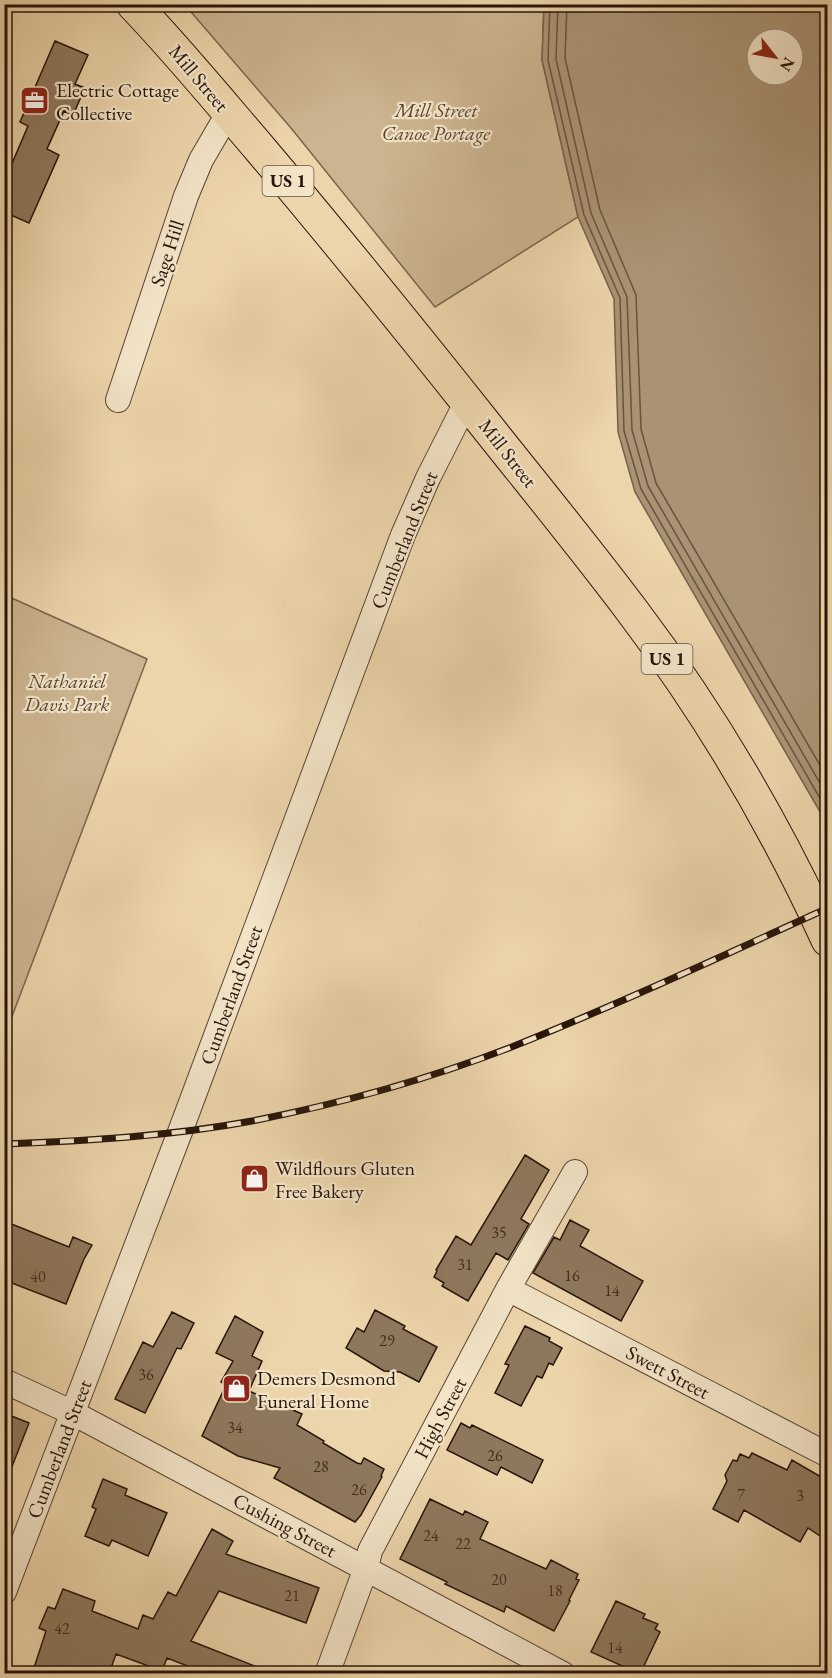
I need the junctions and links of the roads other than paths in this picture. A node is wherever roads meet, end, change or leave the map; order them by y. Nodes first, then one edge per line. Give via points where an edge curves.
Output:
1 (133, 4) edge
2 (229, 112) junction
3 (118, 400) dead end
4 (467, 401) junction
5 (828, 940) edge
6 (575, 1172) dead end
7 (508, 1289) junction
8 (4, 1381) edge
9 (73, 1413) junction
10 (828, 1455) edge
11 (366, 1568) junction
12 (4, 1592) edge
13 (327, 1674) edge
14 (563, 1674) edge

1 - 2 highway, Mill Street / US 1
2 - 3 street, Sage Hill via 186,195
2 - 4 highway, Mill Street / US 1
4 - 5 highway, Mill Street / US 1 via 634,613 713,727 770,822
4 - 9 street, Cumberland Street via 403,535
6 - 7 street, High Street
7 - 10 street, Swett Street
7 - 11 street, High Street via 369,1551
8 - 9 street, Cushing Street
9 - 11 street, Cushing Street
9 - 12 street, Cumberland Street
11 - 13 street, High Street
11 - 14 street, Cushing Street

